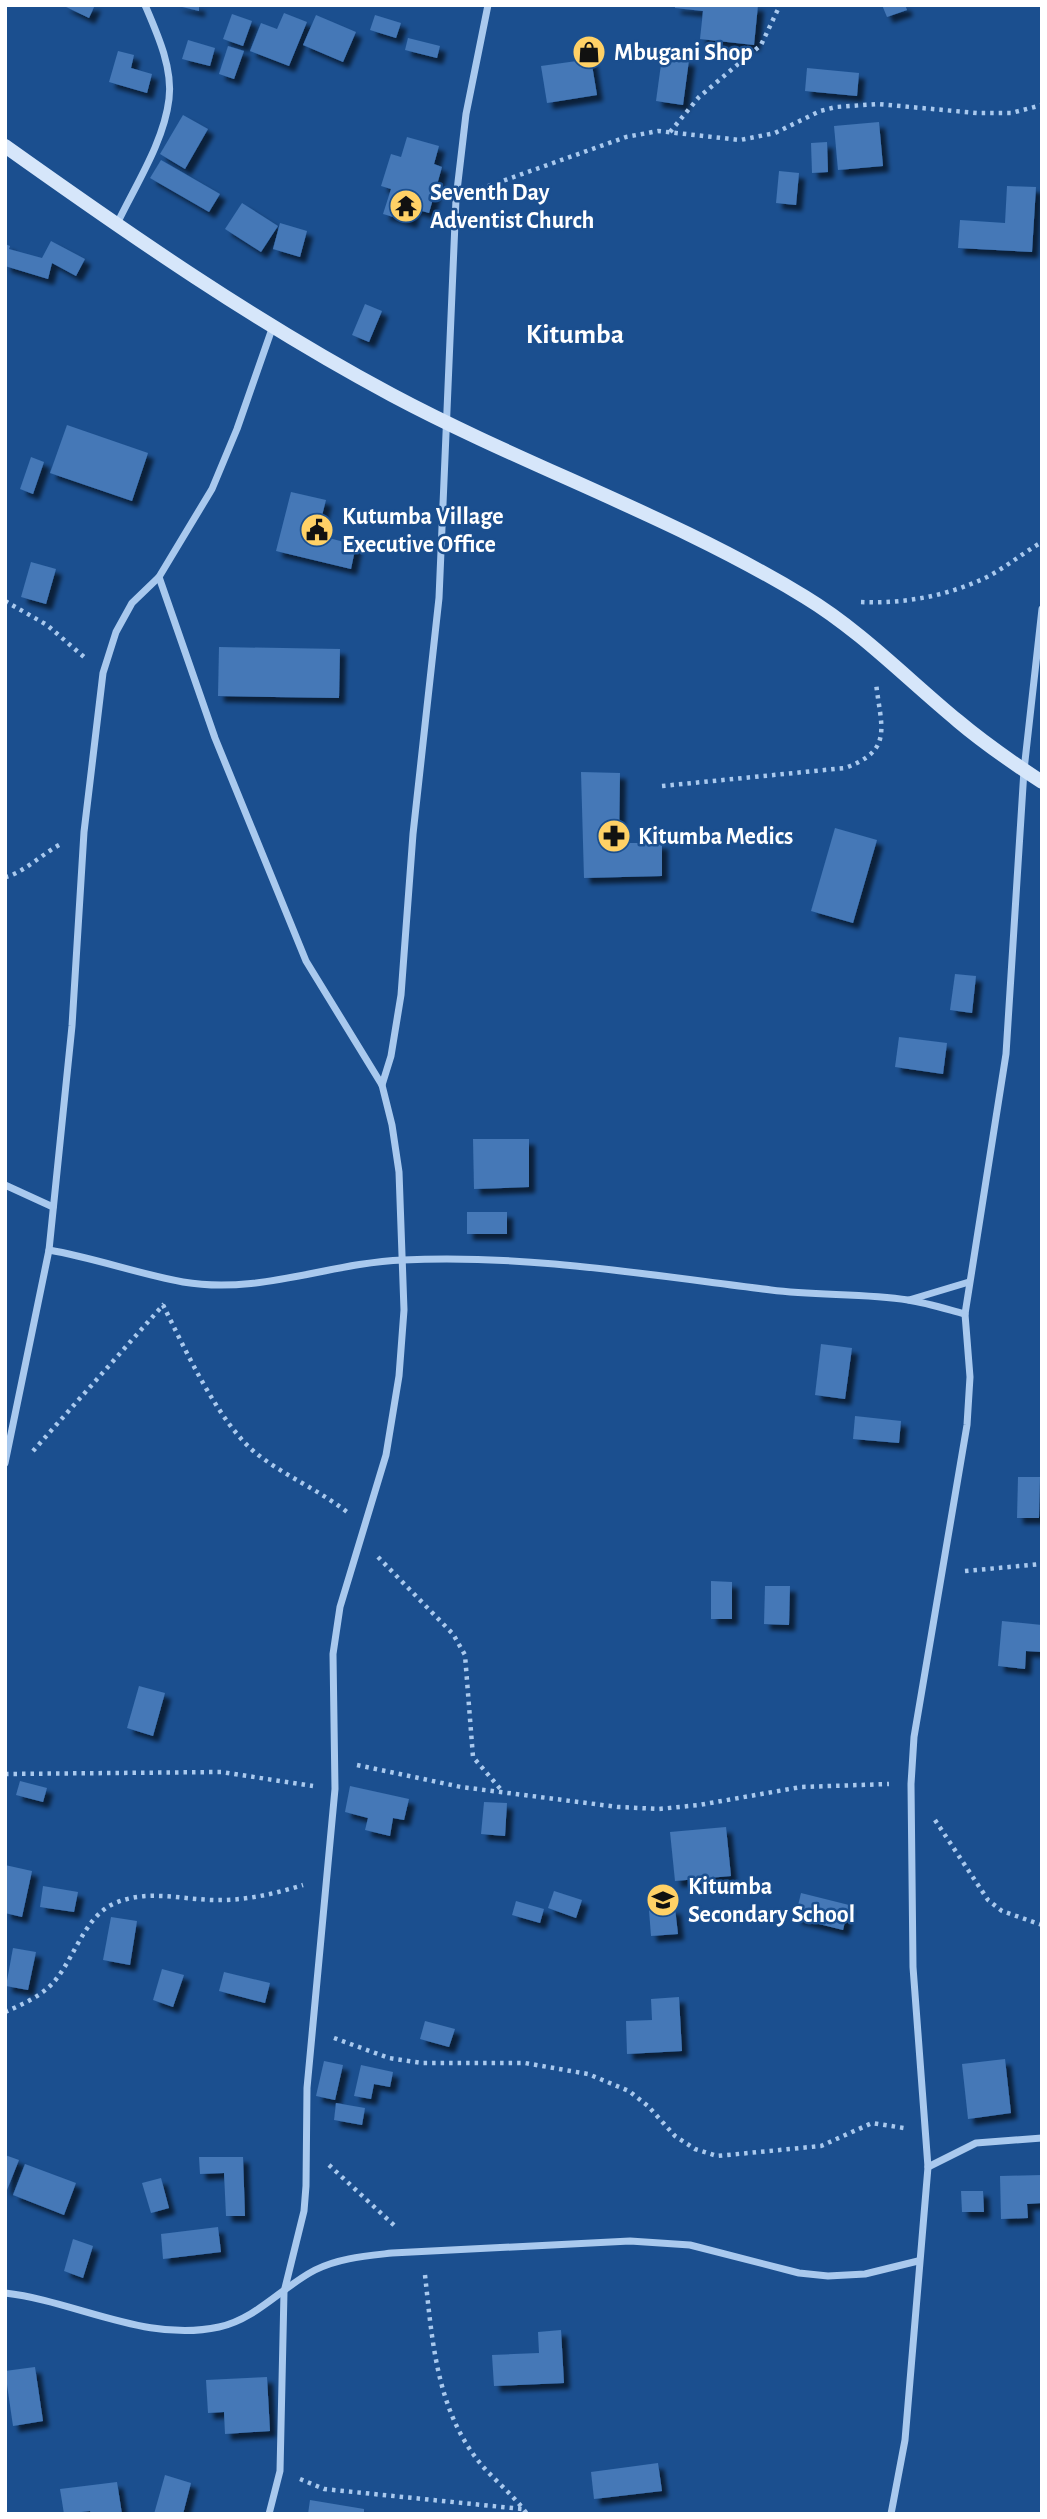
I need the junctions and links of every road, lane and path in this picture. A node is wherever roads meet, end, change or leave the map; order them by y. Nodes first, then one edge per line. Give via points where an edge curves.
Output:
1 (145, 5) edge
2 (488, 5) edge
3 (780, 5) edge
4 (1042, 105) edge
5 (670, 132) junction
6 (5, 146) edge
7 (456, 199) junction
8 (116, 225) junction
9 (273, 325) junction
10 (444, 421) junction
11 (1042, 542) edge
12 (159, 576) junction
13 (809, 599) junction
14 (5, 601) edge
15 (1042, 609) edge
16 (871, 644) junction
17 (103, 673) junction
18 (1024, 770) junction
19 (1042, 782) edge
20 (662, 786) dead end
21 (85, 832) junction
22 (5, 877) edge
23 (382, 1085) junction
24 (5, 1185) edge
25 (53, 1207) junction
26 (50, 1250) junction
27 (403, 1260) junction
28 (183, 1282) junction
29 (968, 1282) junction
30 (909, 1300) junction
31 (163, 1305) junction
32 (965, 1314) junction
33 (32, 1452) dead end
34 (5, 1463) edge
35 (362, 1532) junction
36 (1042, 1564) edge
37 (943, 1573) junction
38 (336, 1760) junction
39 (5, 1774) edge
40 (911, 1784) junction
41 (335, 1788) junction
42 (504, 1793) junction
43 (325, 1878) junction
44 (1042, 1925) edge
45 (5, 2012) edge
46 (311, 2030) junction
47 (925, 2132) junction
48 (1042, 2138) edge
49 (306, 2142) junction
50 (928, 2167) junction
51 (423, 2253) junction
52 (918, 2261) junction
53 (284, 2292) junction
54 (5, 2293) edge
55 (280, 2471) junction
56 (525, 2511) edge
57 (269, 2514) edge
58 (891, 2514) edge

1 - 8 street via 168,70 169,99 158,137
2 - 7 street via 466,114
3 - 5 path via 761,46 699,97
4 - 5 path via 1011,113 877,104 836,107 775,133 740,141
5 - 7 path via 625,137
6 - 8 street
7 - 10 street
8 - 9 street
9 - 10 street
9 - 12 street via 212,489
10 - 13 street via 751,566
10 - 23 street via 439,598 396,1030
11 - 13 path via 977,581 909,601
12 - 17 street via 132,603 116,632
12 - 23 street via 215,738 306,961
13 - 16 street
14 - 17 path via 47,625
15 - 18 street
16 - 18 street via 959,722
16 - 20 path via 881,732 879,747 867,759 845,768
17 - 21 street
18 - 19 street
18 - 29 street via 1006,1054
21 - 22 path
21 - 25 street via 72,1026
23 - 27 street via 399,1172
24 - 25 street
25 - 26 street
26 - 28 street
26 - 34 street
27 - 28 street via 284,1281
27 - 30 street via 518,1260 776,1291
27 - 35 street via 404,1310 393,1417
28 - 31 path
29 - 30 street
29 - 32 street
30 - 32 street
31 - 33 path
31 - 35 path via 196,1370 255,1452 332,1500
32 - 37 street via 970,1377 967,1424
35 - 38 street via 340,1607 333,1654
35 - 42 path via 381,1561 453,1634 465,1655 473,1757
36 - 37 path
37 - 40 street
38 - 41 street
38 - 42 path
39 - 41 path via 221,1772
40 - 42 path via 801,1787 659,1809
40 - 44 path via 988,1900 1002,1912
40 - 47 street via 913,1967
41 - 43 street
43 - 45 path via 270,1895 215,1900 155,1894 109,1906 52,1984
43 - 46 street
46 - 47 path via 389,2058 422,2063 525,2063 588,2074 629,2091 675,2136 718,2156 821,2146 872,2123
46 - 49 street
47 - 50 street
48 - 50 street via 976,2143
49 - 51 path
49 - 53 street via 304,2211
50 - 52 street
51 - 52 street via 630,2241 690,2245 828,2276 864,2274
51 - 53 street via 354,2257 315,2270
51 - 56 path via 443,2395 475,2458
52 - 58 street via 905,2440
53 - 54 street via 220,2327 187,2330 141,2326 50,2300
53 - 55 street
55 - 56 path via 324,2489
55 - 57 street

